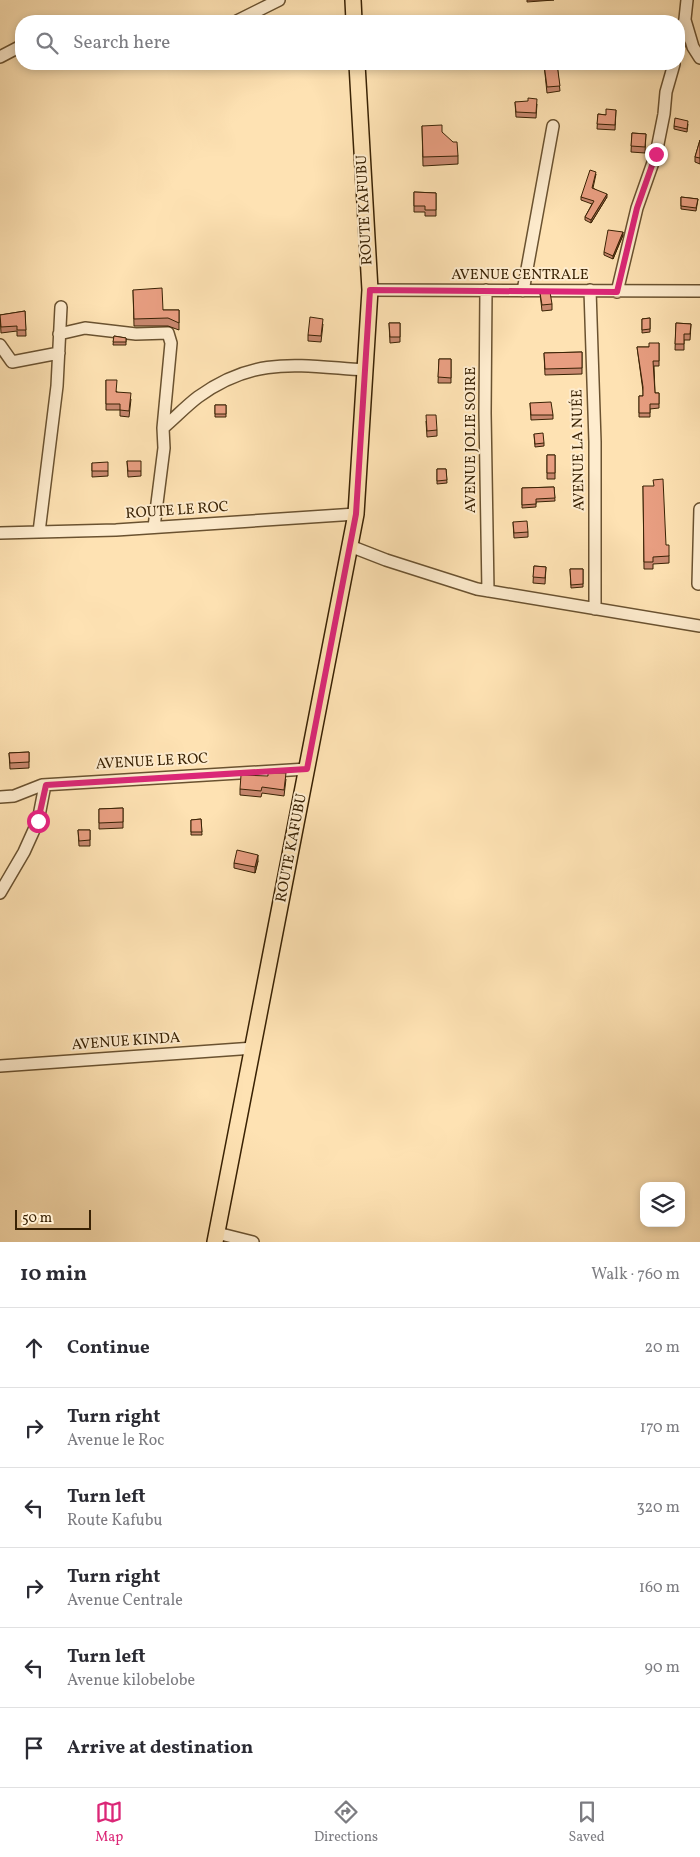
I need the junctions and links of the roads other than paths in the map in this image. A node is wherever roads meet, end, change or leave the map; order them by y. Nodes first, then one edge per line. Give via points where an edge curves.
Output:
1 (279, 0) edge
2 (353, 0) edge
3 (687, 0) edge
4 (249, 15) edge
5 (354, 15) edge
6 (685, 20) joint
7 (15, 49) edge
8 (0, 57) edge
9 (700, 58) edge
10 (357, 70) edge
11 (672, 70) edge
12 (553, 126) dead end
13 (370, 290) junction
14 (486, 290) junction
15 (523, 290) junction
16 (590, 290) junction
17 (700, 291) edge
18 (617, 292) junction
19 (60, 307) dead end
20 (59, 334) junction
21 (0, 345) edge
22 (59, 353) junction
23 (365, 370) junction
24 (163, 428) junction
25 (700, 509) edge
26 (356, 514) junction
27 (154, 527) junction
28 (39, 532) junction
29 (0, 533) edge
30 (350, 546) junction
31 (698, 584) dead end
32 (488, 591) junction
33 (595, 609) junction
34 (700, 626) edge
35 (307, 769) junction
36 (46, 785) junction
37 (0, 798) edge
38 (3, 883) edge
39 (0, 892) edge
40 (254, 1048) junction
41 (0, 1066) edge
42 (216, 1237) edge
43 (253, 1242) edge

1 - 4 street
2 - 5 main road
3 - 6 street
6 - 9 street
7 - 8 street
10 - 13 main road, ROUTE KAFUBU
11 - 18 street via 656,154 637,208
12 - 15 street
13 - 14 street, AVENUE CENTRALE
13 - 23 main road, ROUTE KAFUBU
14 - 15 street, AVENUE CENTRALE
14 - 32 street, AVENUE JOLIE SOIRE
15 - 16 street, AVENUE CENTRALE
16 - 18 street, AVENUE CENTRALE
16 - 33 street, AVENUE LA NUÉE via 595,442
17 - 18 street, AVENUE CENTRALE
19 - 20 street
20 - 22 street
20 - 24 street via 84,328 127,334 168,333 171,343
21 - 22 street via 12,362
22 - 28 street
23 - 24 street via 283,365 254,368 197,397
23 - 26 main road, ROUTE KAFUBU
24 - 27 street via 164,448
25 - 31 street
26 - 27 street, ROUTE LE ROC
26 - 30 main road, ROUTE KAFUBU
27 - 28 street, ROUTE LE ROC
28 - 29 street, ROUTE LE ROC
30 - 32 street
30 - 35 main road, ROUTE KAFUBU
32 - 33 street
33 - 34 street
35 - 36 street, AVENUE LE ROC
35 - 40 main road, ROUTE KAFUBU
36 - 37 street, AVENUE LE ROC
36 - 38 street via 38,821 24,852
38 - 39 street
40 - 41 street, AVENUE KINDA
40 - 42 main road, ROUTE KAFUBU
42 - 43 street

